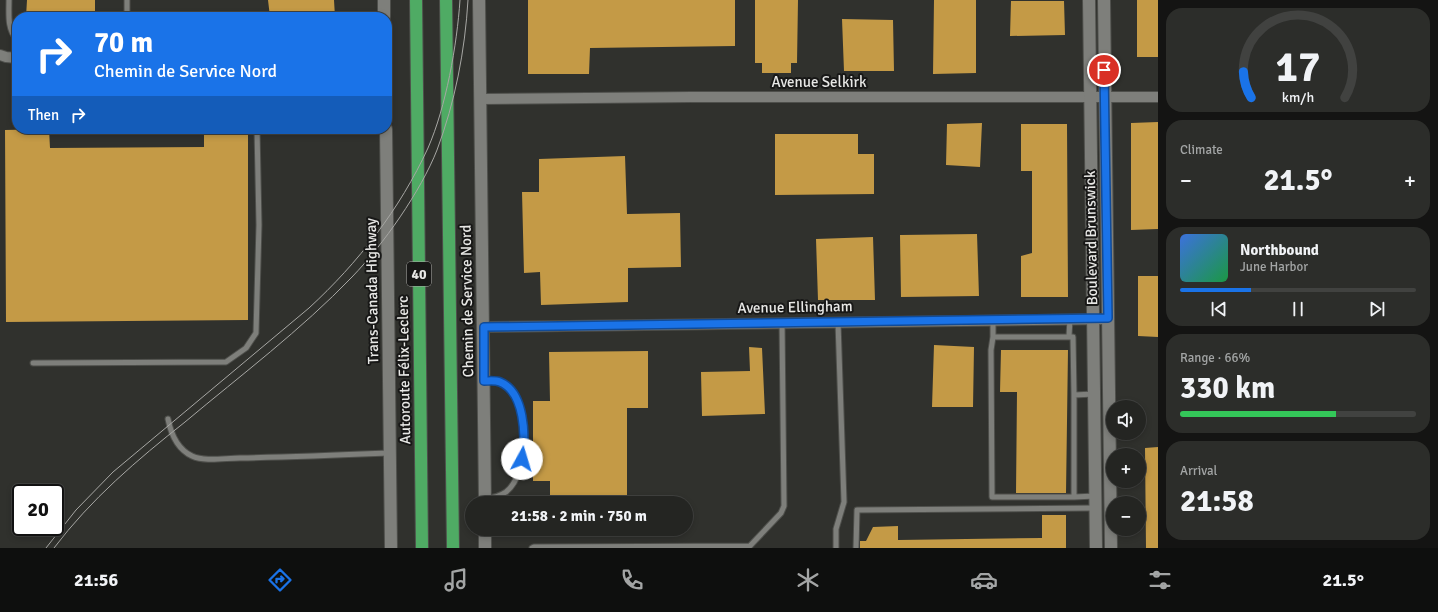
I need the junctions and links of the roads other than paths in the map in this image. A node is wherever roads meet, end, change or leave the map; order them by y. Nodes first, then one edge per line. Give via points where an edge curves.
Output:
1 (9, 0) edge
2 (127, 0) edge
3 (384, 0) edge
4 (416, 0) edge
5 (446, 0) edge
6 (479, 0) edge
7 (1089, 0) edge
8 (1104, 0) edge
9 (127, 12) edge
10 (384, 12) edge
11 (12, 34) edge
12 (0, 55) edge
13 (12, 58) edge
14 (1090, 97) junction
15 (1105, 97) junction
16 (1158, 97) edge
17 (480, 99) junction
18 (257, 134) edge
19 (386, 134) edge
20 (993, 319) junction
21 (1070, 319) junction
22 (782, 322) junction
23 (838, 322) junction
24 (1101, 325) junction
25 (484, 327) junction
26 (1069, 336) junction
27 (994, 337) junction
28 (33, 362) dead end
29 (484, 381) junction
30 (1074, 394) junction
31 (1094, 394) junction
32 (168, 419) dead end
33 (389, 453) junction
34 (485, 496) edge
35 (498, 496) edge
36 (1074, 497) junction
37 (1095, 502) junction
38 (485, 536) edge
39 (748, 547) edge
40 (390, 548) edge
41 (422, 548) edge
42 (453, 548) edge
43 (485, 548) edge
44 (532, 548) edge
45 (836, 548) edge
46 (856, 548) edge
47 (1096, 548) edge
48 (1111, 548) edge

1 - 11 lane
2 - 9 lane
3 - 10 street
4 - 41 highway, Autoroute Félix-Leclerc / 40
5 - 42 highway, 40
6 - 17 street
7 - 14 street, Boulevard Brunswick
8 - 15 street, Boulevard Brunswick
12 - 13 street
14 - 15 street, Avenue Selkirk
14 - 17 street, Avenue Selkirk
14 - 24 street, Boulevard Brunswick
15 - 16 street, Avenue Selkirk
15 - 24 street, Boulevard Brunswick
17 - 25 street, Chemin de Service Nord
18 - 28 lane via 259,225 256,333 246,348 226,362
19 - 33 street, Trans-Canada Highway
20 - 21 street, Avenue Ellingham
20 - 23 street, Avenue Ellingham
20 - 27 lane
21 - 24 street, Avenue Ellingham
21 - 26 lane
22 - 23 street, Avenue Ellingham
22 - 25 street, Avenue Ellingham
22 - 39 lane via 784,506 781,513
23 - 45 lane via 844,502 836,529
24 - 31 street, Boulevard Brunswick
24 - 48 street, Boulevard Brunswick
25 - 29 street, Chemin de Service Nord
26 - 27 lane
26 - 30 lane via 1073,337
27 - 36 lane via 991,350 992,497
29 - 34 street, Chemin de Service Nord
29 - 35 lane via 498,381 511,391 518,404 524,435 522,459 515,480 506,492
30 - 31 lane
30 - 36 lane
31 - 37 street, Boulevard Brunswick
32 - 33 lane via 173,438 178,445 187,454 198,458
33 - 40 street, Trans-Canada Highway
36 - 37 lane
37 - 46 lane via 857,510
37 - 47 street, Boulevard Brunswick
38 - 43 street
39 - 44 lane

